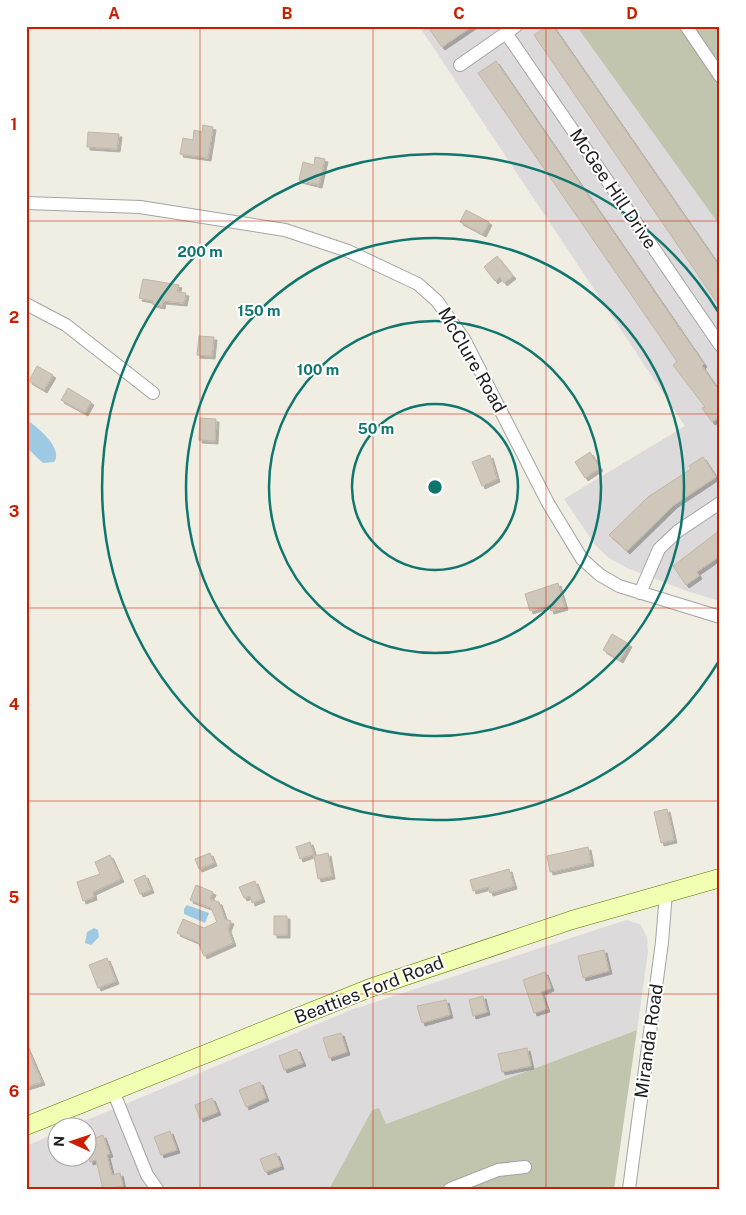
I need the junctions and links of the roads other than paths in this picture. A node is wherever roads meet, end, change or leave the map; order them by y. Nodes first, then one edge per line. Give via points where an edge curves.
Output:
1 (686, 26) edge
2 (511, 30) edge
3 (460, 65) dead end
4 (720, 76) edge
5 (26, 203) edge
6 (26, 304) edge
7 (720, 345) edge
8 (153, 393) dead end
9 (720, 503) edge
10 (640, 593) junction
11 (720, 617) edge
12 (720, 878) edge
13 (666, 893) junction
14 (113, 1091) junction
15 (26, 1126) edge
16 (525, 1167) dead end
17 (157, 1189) edge
18 (450, 1189) edge
19 (628, 1189) edge

1 - 4 street
2 - 3 street
2 - 7 street, McGee Hill Drive
5 - 10 street, McClure Road via 158,209 284,230 348,251 418,284 437,301 464,340 548,503 582,559 600,576
6 - 8 street via 66,324
9 - 10 street via 678,531 659,549
10 - 11 street, McClure Road
12 - 13 main road, Beatties Ford Road
13 - 14 main road, Beatties Ford Road via 534,932 370,988
13 - 19 street, Miranda Road
14 - 15 main road, Beatties Ford Road
14 - 17 street
16 - 18 street via 498,1170

